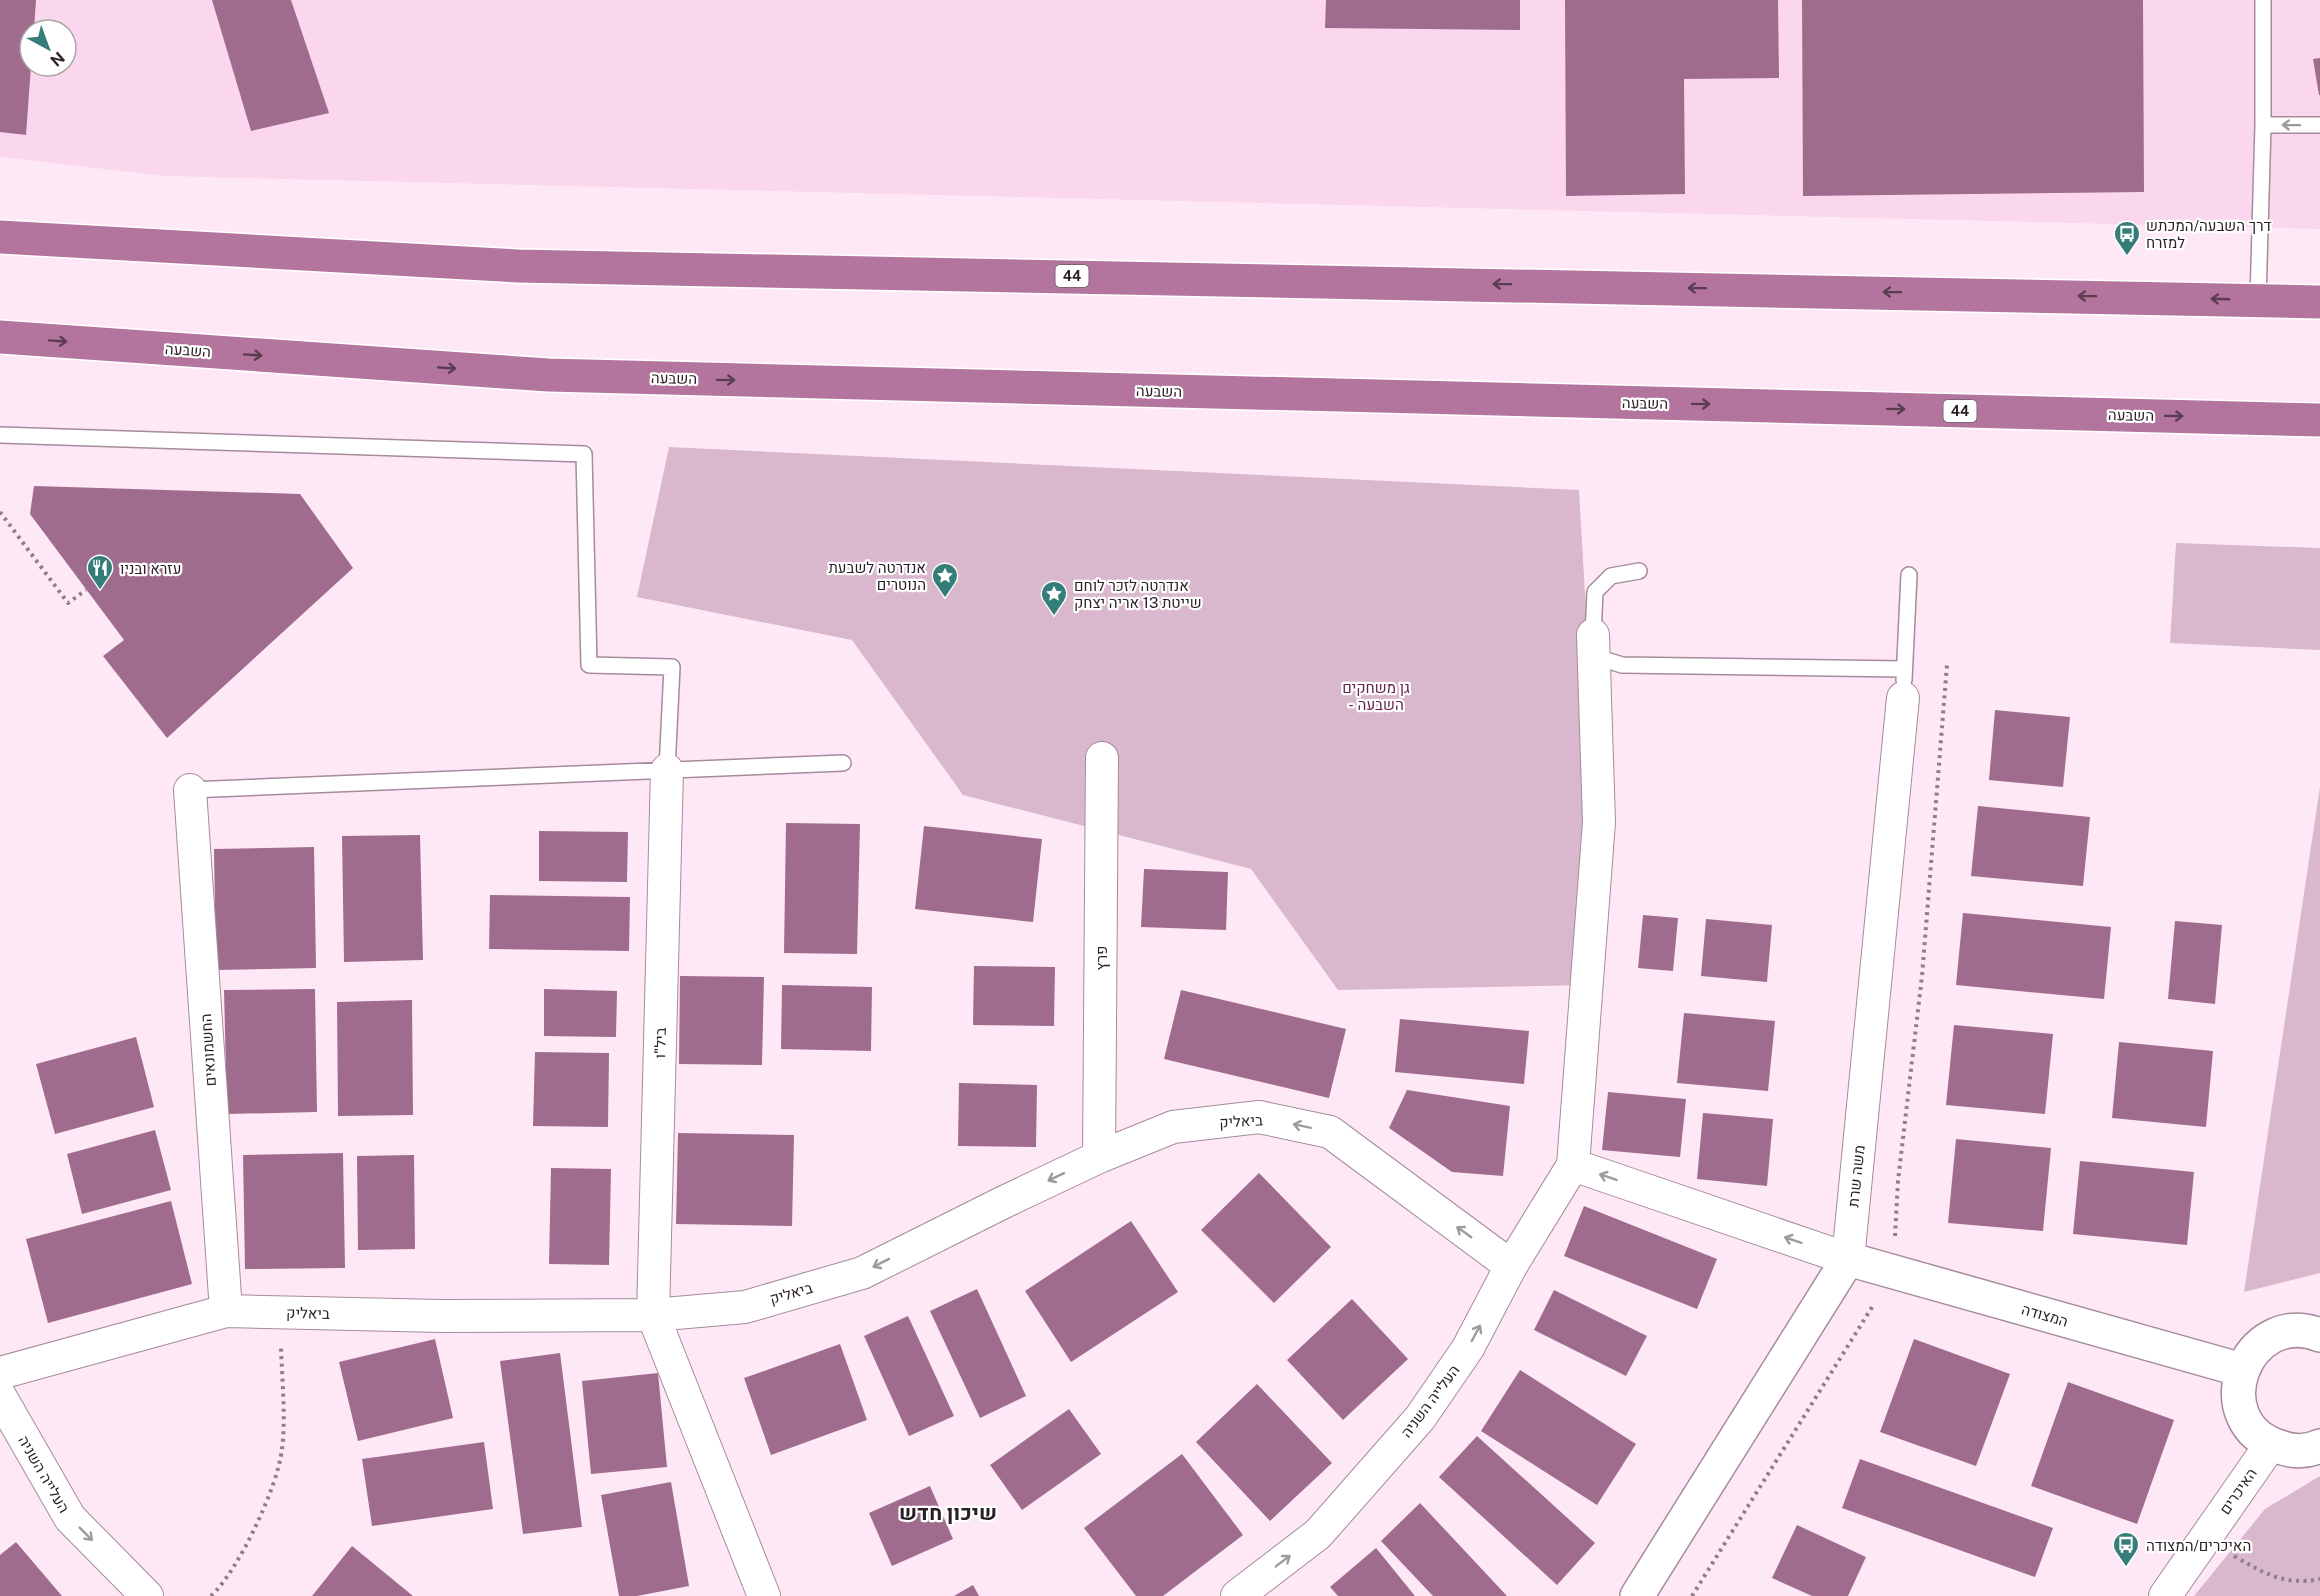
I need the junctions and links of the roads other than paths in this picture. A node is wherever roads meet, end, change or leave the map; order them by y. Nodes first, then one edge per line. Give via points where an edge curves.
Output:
1 (2263, 0) edge
2 (2263, 125) junction
3 (2320, 125) edge
4 (0, 237) edge
5 (2258, 300) junction
6 (2320, 302) edge
7 (0, 337) edge
8 (2320, 420) edge
9 (0, 435) edge
10 (1639, 571) dead end
11 (1909, 574) dead end
12 (1593, 635) junction
13 (1903, 684) junction
14 (1102, 758) dead end
15 (843, 763) dead end
16 (667, 770) junction
17 (190, 790) joint
18 (1099, 1157) junction
19 (1573, 1165) junction
20 (1848, 1259) junction
21 (1511, 1266) junction
22 (226, 1311) junction
23 (653, 1316) junction
24 (2317, 1332) edge
25 (2242, 1370) junction
26 (0, 1373) edge
27 (0, 1396) edge
28 (2271, 1444) junction
29 (2320, 1446) edge
30 (147, 1596) edge
31 (764, 1596) edge
32 (1237, 1596) edge
33 (1637, 1596) edge
34 (2165, 1596) edge

1 - 2 lane
3 -> 2 lane
2 - 5 lane
5 -> 4 highway, 44 via 518,266
5 - 6 highway, 44
7 -> 8 highway, השבעה / 44 via 548,375
9 - 16 lane via 584,454 589,665 672,667
10 - 12 lane via 1611,576 1595,592
11 - 13 lane
12 - 13 lane via 1603,659 1622,665
12 - 19 street via 1599,822
13 - 20 street, משה שרת
14 - 18 street, פרץ
15 - 16 lane
16 - 17 lane
16 - 23 street, ביל"ו
17 - 22 street, החשמונאים
21 -> 18 street, ביאליק via 1330,1132 1258,1117 1173,1127
18 -> 23 street, ביאליק via 862,1273 745,1307
20 -> 19 street
19 - 21 street, העלייה השניה
20 - 25 street, המצודה
20 - 33 street, משה שרת
32 -> 21 street, העלייה השניה via 1318,1534 1420,1418 1468,1348
22 - 23 street, ביאליק
22 - 26 street, ביאליק
23 - 31 street
24 - 25 street via 2288,1331 2268,1338 2252,1352
25 - 28 street via 2237,1390 2242,1414 2254,1432
27 -> 30 street, העלייה השניה via 70,1518
28 - 29 street via 2290,1451
28 - 34 street, האיכרים

